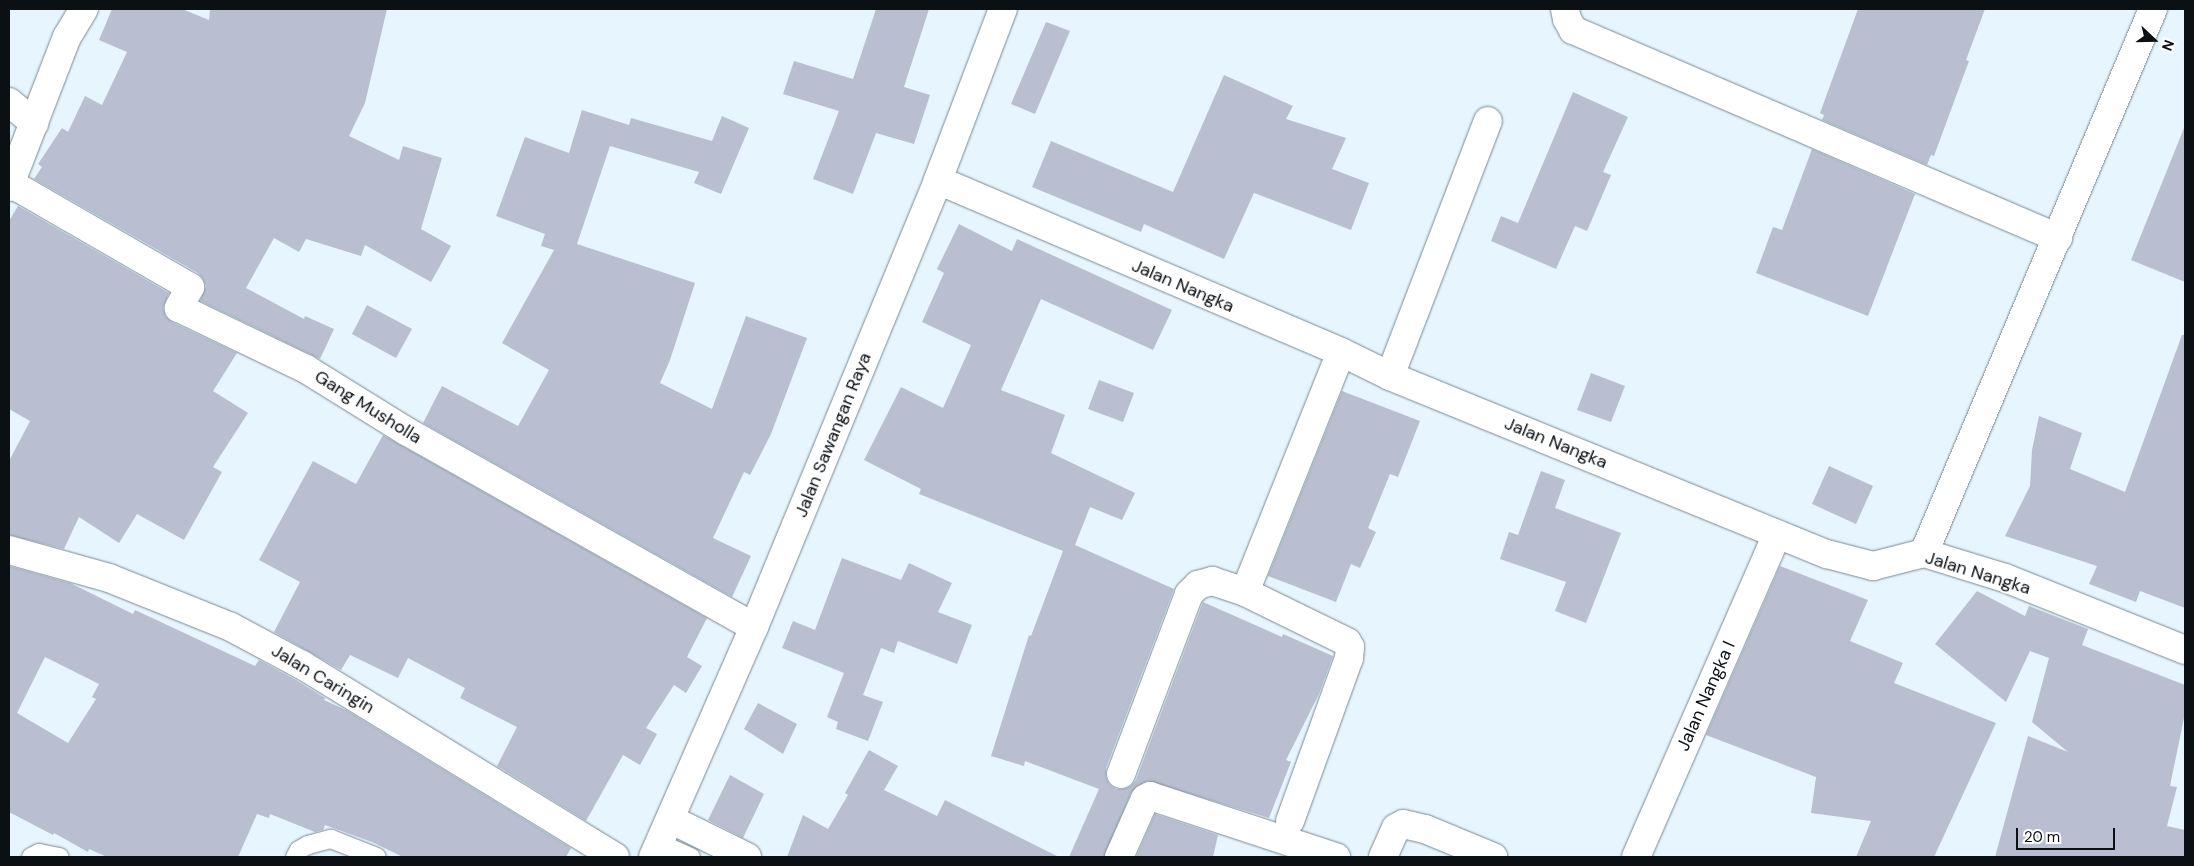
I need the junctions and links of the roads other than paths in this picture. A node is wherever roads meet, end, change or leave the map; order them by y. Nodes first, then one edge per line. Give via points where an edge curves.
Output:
1 (84, 9) edge
2 (1003, 9) edge
3 (1565, 9) edge
4 (2153, 9) edge
5 (9, 102) edge
6 (1488, 121) dead end
7 (34, 123) junction
8 (938, 180) junction
9 (9, 185) edge
10 (2058, 238) junction
11 (1341, 352) junction
12 (1390, 376) junction
13 (1777, 534) junction
14 (9, 550) edge
15 (1924, 553) junction
16 (1245, 592) junction
17 (754, 627) junction
18 (2185, 650) edge
19 (1121, 774) dead end
20 (670, 819) junction
21 (1290, 821) dead end
22 (656, 850) edge
23 (31, 857) edge
24 (60, 857) edge
25 (295, 857) edge
26 (377, 857) edge
27 (615, 857) edge
28 (691, 857) edge
29 (747, 857) edge
30 (1119, 857) edge
31 (1336, 857) edge
32 (1383, 857) edge
33 (1493, 857) edge
34 (1636, 857) edge

1 - 7 main road via 68,37
2 - 8 main road, Jalan Sawangan Raya
3 - 10 main road via 1572,30
4 - 10 main road
5 - 7 main road
6 - 12 main road
7 - 9 main road
8 - 11 main road, Jalan Nangka
8 - 17 main road, Jalan Sawangan Raya
9 - 17 main road, Gang Musholla via 190,288 179,308 306,369 406,431
10 - 15 main road
11 - 12 main road, Jalan Nangka
11 - 16 main road
12 - 13 main road, Jalan Nangka
13 - 15 main road, Jalan Nangka via 1827,554 1872,566
13 - 34 main road, Jalan Nangka I
14 - 27 main road, Jalan Caringin via 109,578 231,627 302,665
15 - 18 main road, Jalan Nangka via 2005,578
16 - 19 main road via 1212,581 1198,585 1189,594
16 - 21 main road via 1347,642 1350,647 1349,658
17 - 20 main road, Jalan Sawangan Raya
20 - 22 main road, Jalan Sawangan Raya
20 - 29 main road
22 - 28 lane
23 - 24 lane via 39,853
25 - 26 lane via 308,845 331,839
30 - 31 main road via 1145,799 1150,796
32 - 33 main road via 1396,828 1403,824 1425,829

